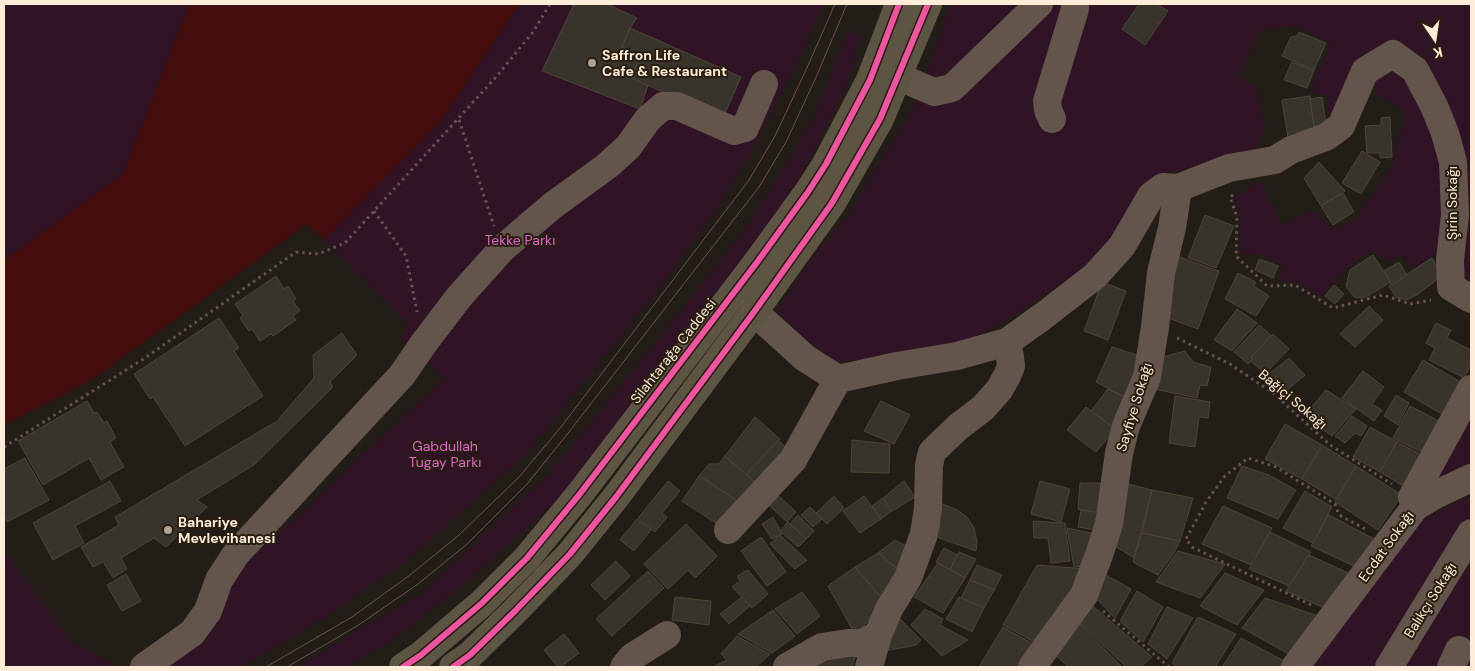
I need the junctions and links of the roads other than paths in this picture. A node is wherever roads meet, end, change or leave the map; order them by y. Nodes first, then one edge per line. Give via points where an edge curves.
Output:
1 (899, 4) edge
2 (928, 4) edge
3 (1038, 4) edge
4 (1074, 4) edge
5 (899, 77) junction
6 (764, 84) dead end
7 (1052, 119) dead end
8 (1178, 188) junction
9 (1471, 299) edge
10 (754, 312) junction
11 (1007, 342) junction
12 (838, 379) junction
13 (1471, 389) edge
14 (1471, 478) edge
15 (1414, 502) junction
16 (728, 530) dead end
17 (1471, 533) edge
18 (667, 635) dead end
19 (878, 635) junction
20 (467, 663) edge
21 (144, 667) edge
22 (403, 667) edge
23 (624, 667) edge
24 (787, 667) edge
25 (869, 667) edge
26 (1032, 667) edge
27 (1295, 667) edge
28 (1389, 667) edge

1 - 22 main road, Silahtarağa Caddesi via 870,80 826,164 758,261 527,558 482,603
2 - 5 main road
3 - 5 street via 952,88 934,92
4 - 7 street via 1048,101
5 - 10 main road via 880,119 832,203
6 - 21 street via 745,128 734,131 678,106 663,106 607,166 552,206 502,249 458,297 402,375 236,554 219,580 208,611 192,634
8 - 9 street, Şirin Sokağı via 1229,168 1275,160 1291,150 1326,137 1341,126 1365,71 1393,54 1415,70 1445,133 1453,162 1455,215 1451,287
8 - 11 street via 1163,187 1151,196 1122,246 1095,276
8 - 26 street, Sayfiye Sokağı via 1161,272 1147,377 1126,426 1119,453 1109,524 1084,595
10 - 12 street via 805,358
10 - 20 main road via 570,554
11 - 12 street via 957,356
11 - 19 street via 1011,366 998,390 983,408 932,452 924,534 908,578
12 - 16 street via 793,460
13 - 15 street, Ecdat Sokağı
14 - 15 street
15 - 27 street, Ecdat Sokağı via 1389,542
17 - 28 street, Balıkçı Sokağı
18 - 23 street via 632,657
19 - 24 street via 862,642 822,647
19 - 25 street

